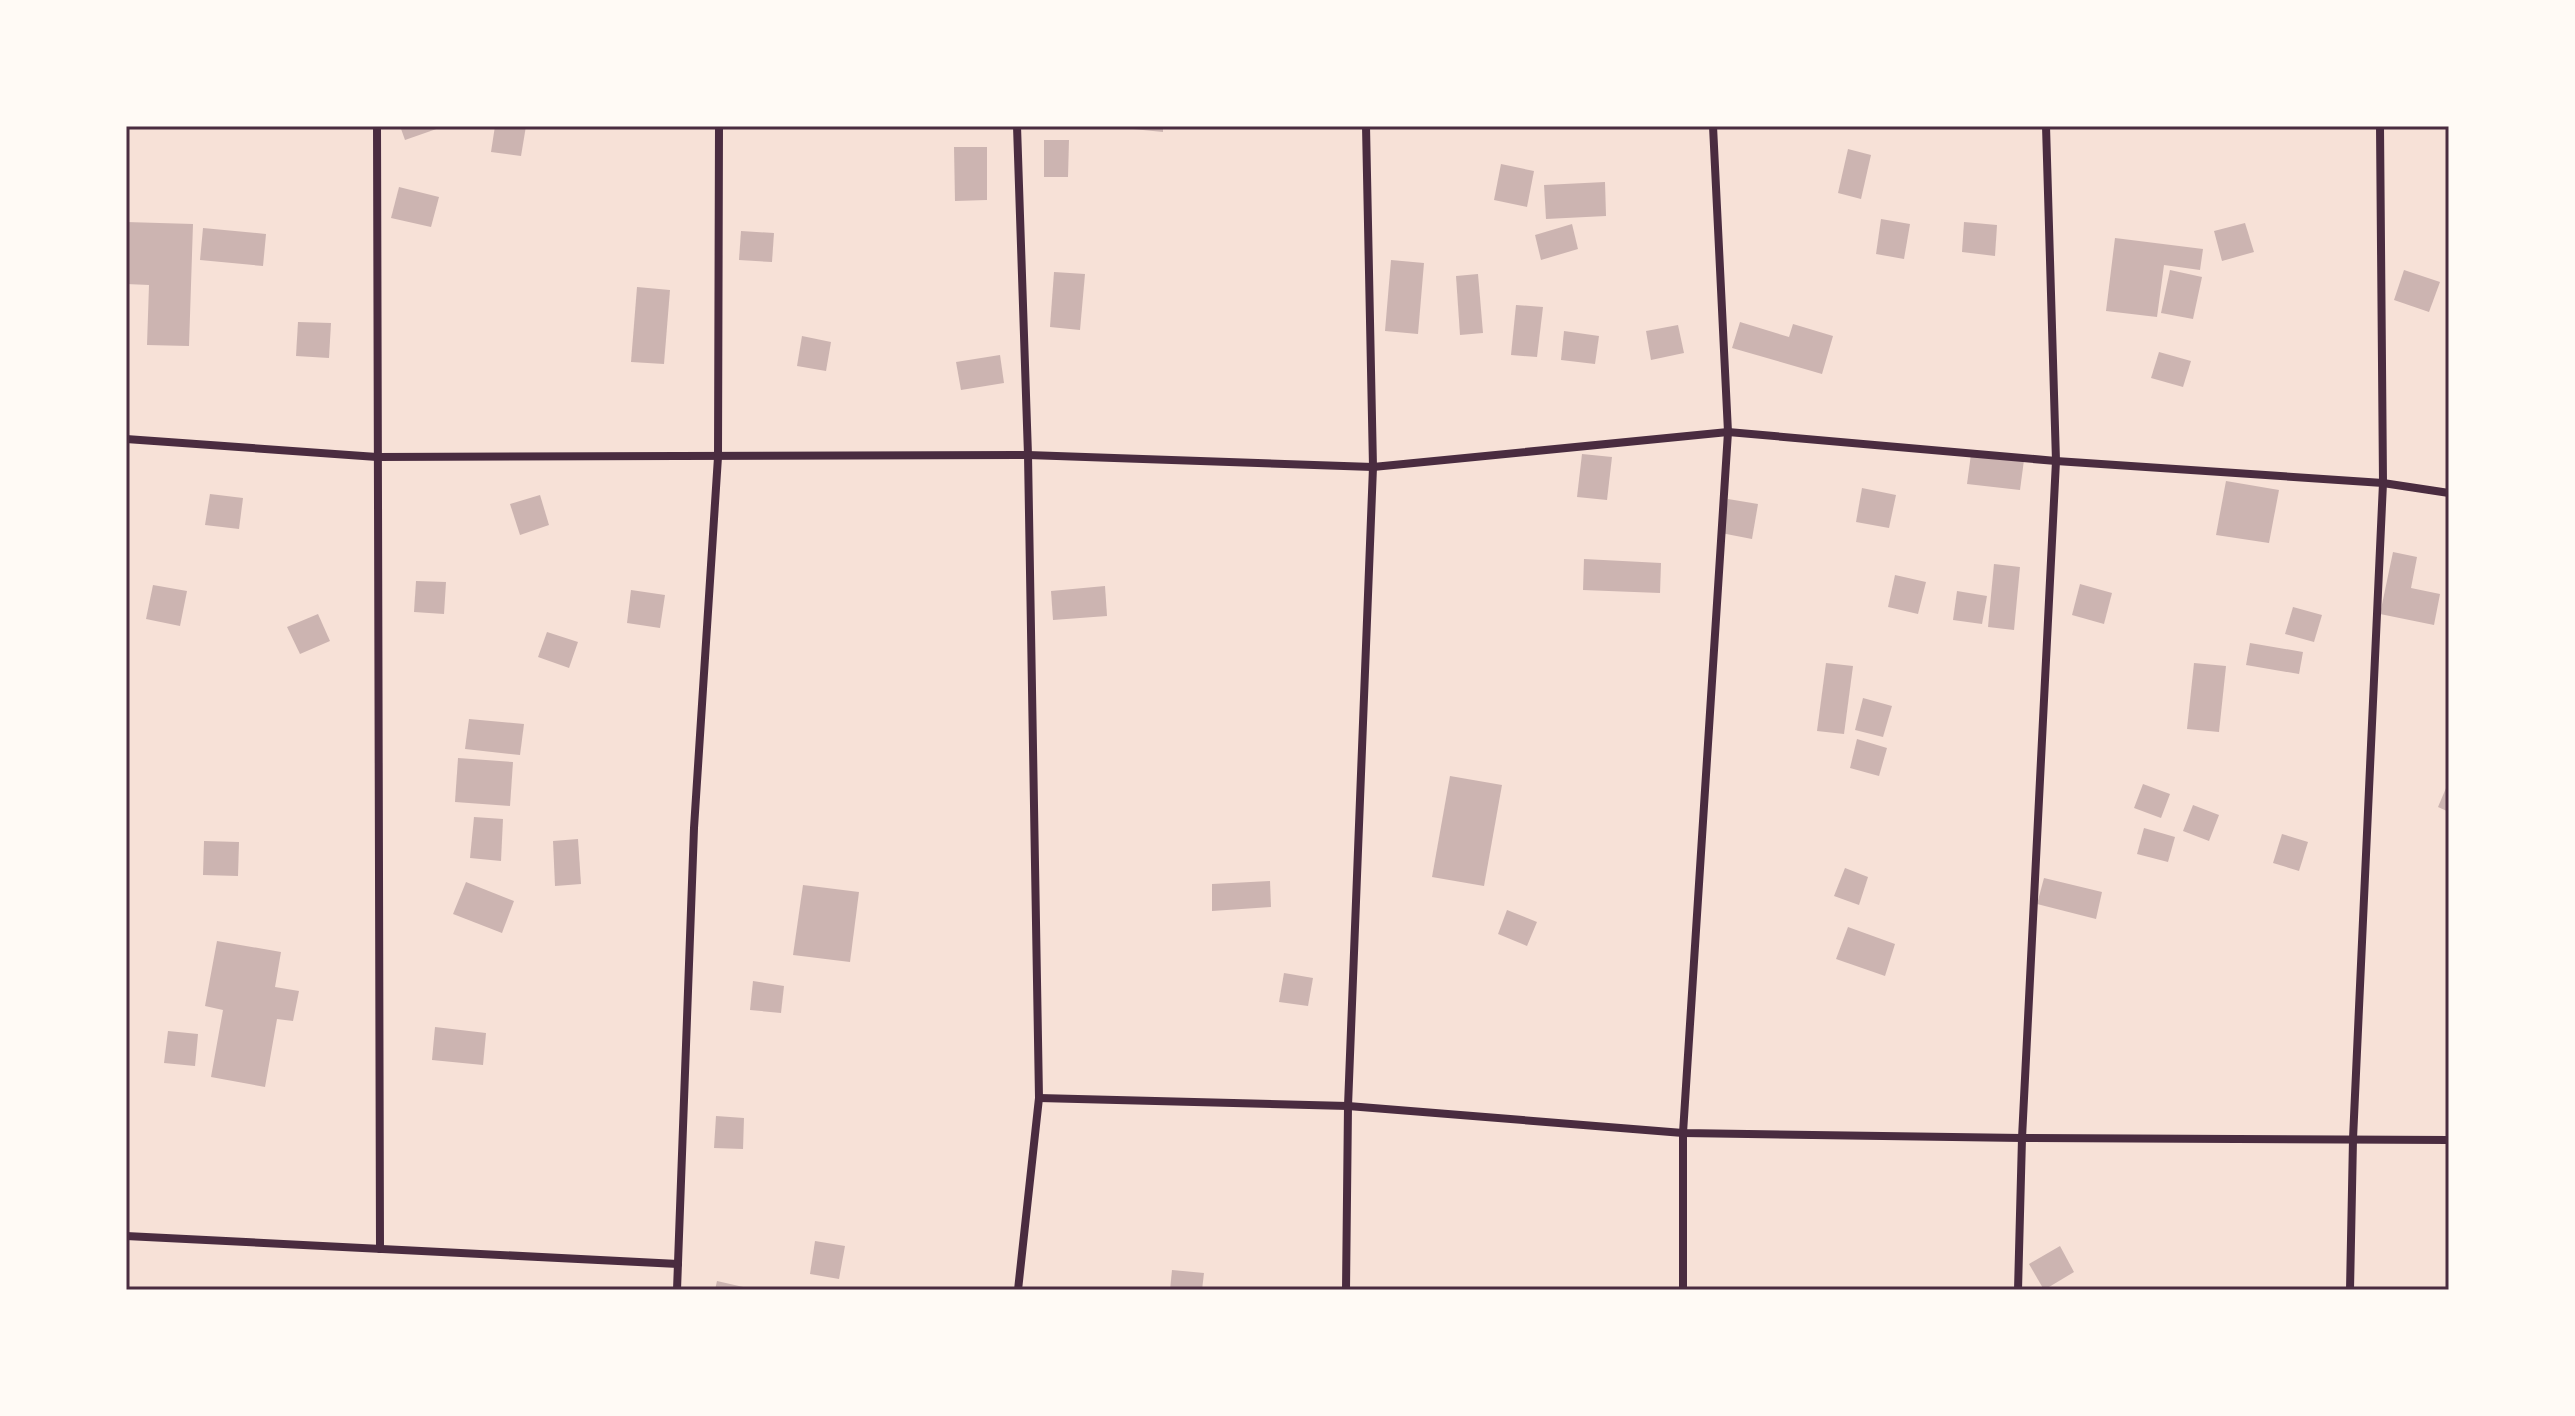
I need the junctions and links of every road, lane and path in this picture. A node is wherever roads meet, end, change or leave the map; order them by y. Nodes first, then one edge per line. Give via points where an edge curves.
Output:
1 (377, 126) edge
2 (719, 126) edge
3 (1017, 126) edge
4 (1366, 126) edge
5 (1713, 126) edge
6 (2046, 126) edge
7 (2380, 126) edge
8 (1728, 432) junction
9 (126, 439) edge
10 (1028, 455) junction
11 (377, 457) junction
12 (718, 457) junction
13 (2056, 461) junction
14 (1373, 467) junction
15 (2383, 483) junction
16 (2449, 493) edge
17 (1039, 1098) junction
18 (1348, 1106) junction
19 (1683, 1133) junction
20 (2022, 1138) junction
21 (2353, 1139) junction
22 (2449, 1140) edge
23 (126, 1236) edge
24 (380, 1249) junction
25 (678, 1264) junction
26 (677, 1290) edge
27 (1018, 1290) edge
28 (1346, 1290) edge
29 (1683, 1290) edge
30 (2018, 1290) edge
31 (2350, 1290) edge

1 - 11 street
2 - 12 street
3 - 10 street
4 - 14 street
5 - 8 street
6 - 13 street
7 - 15 street
8 - 13 street
8 - 14 street
8 - 19 street
9 - 11 street
10 - 12 street
10 - 14 street
10 - 17 street
11 - 12 street
11 - 24 street
12 - 25 street via 694,828
13 - 15 street
13 - 20 street
14 - 18 street
15 - 16 street
15 - 21 street
17 - 18 street
17 - 27 street
18 - 19 street
18 - 28 street
19 - 20 street
19 - 29 street
20 - 21 street
20 - 30 street
21 - 22 street
21 - 31 street
23 - 24 street
24 - 25 street
25 - 26 street

